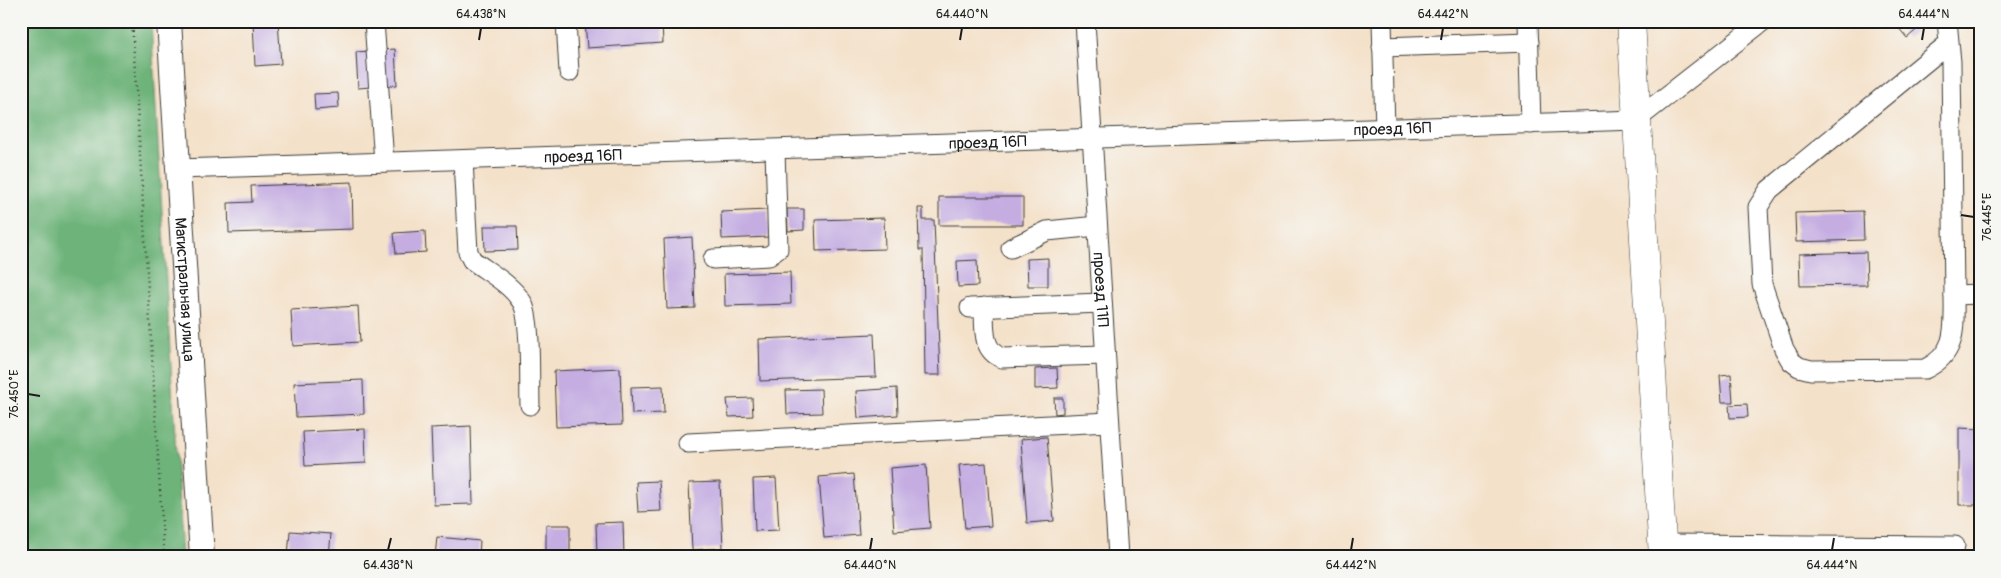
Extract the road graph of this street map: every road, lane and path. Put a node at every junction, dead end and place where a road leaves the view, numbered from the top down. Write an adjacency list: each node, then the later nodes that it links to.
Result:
1 (132, 21): 35 (path)
2 (169, 21): 22 (main road, Магистральная улица)
3 (374, 21): 21 (street)
4 (566, 21): 14 (street)
5 (1085, 21): 18 (street, проезд 11П)
6 (1382, 21): 13 (street)
7 (1528, 21): 11 (street)
8 (1630, 21): 15 (highway)
9 (1763, 21): 15 (street)
10 (1946, 21): 12 (street)
11 (1529, 42): 13 (street); 16 (street)
12 (1950, 43): 27 (street); 27 (street)
13 (1382, 47): 17 (street)
14 (569, 72)
15 (1636, 120): 16 (street, проезд 16П); 34 (highway)
16 (1531, 124): 17 (street, проезд 16П)
17 (1386, 129): 18 (street, проезд 16П)
18 (1092, 140): 19 (street, проезд 16П); 23 (street, проезд 11П)
19 (774, 150): 20 (street, проезд 16П); 25 (street)
20 (463, 160): 21 (street, проезд 16П); 30 (street)
21 (384, 162): 22 (street, проезд 16П)
22 (178, 169): 36 (main road, Магистральная улица)
23 (1097, 226): 24 (street); 28 (street, проезд 11П)
24 (1011, 248)
25 (713, 259)
26 (1980, 294): 27 (street)
27 (1954, 295)
28 (1102, 303): 29 (street, проезд 11П); 29 (street)
29 (1105, 355): 31 (street, проезд 11П)
30 (530, 404)
31 (1109, 422): 32 (street); 37 (street, проезд 11П)
32 (688, 443)
33 (1954, 546): 34 (street)
34 (1662, 551)
35 (164, 557)
36 (202, 557)
37 (1118, 557)

